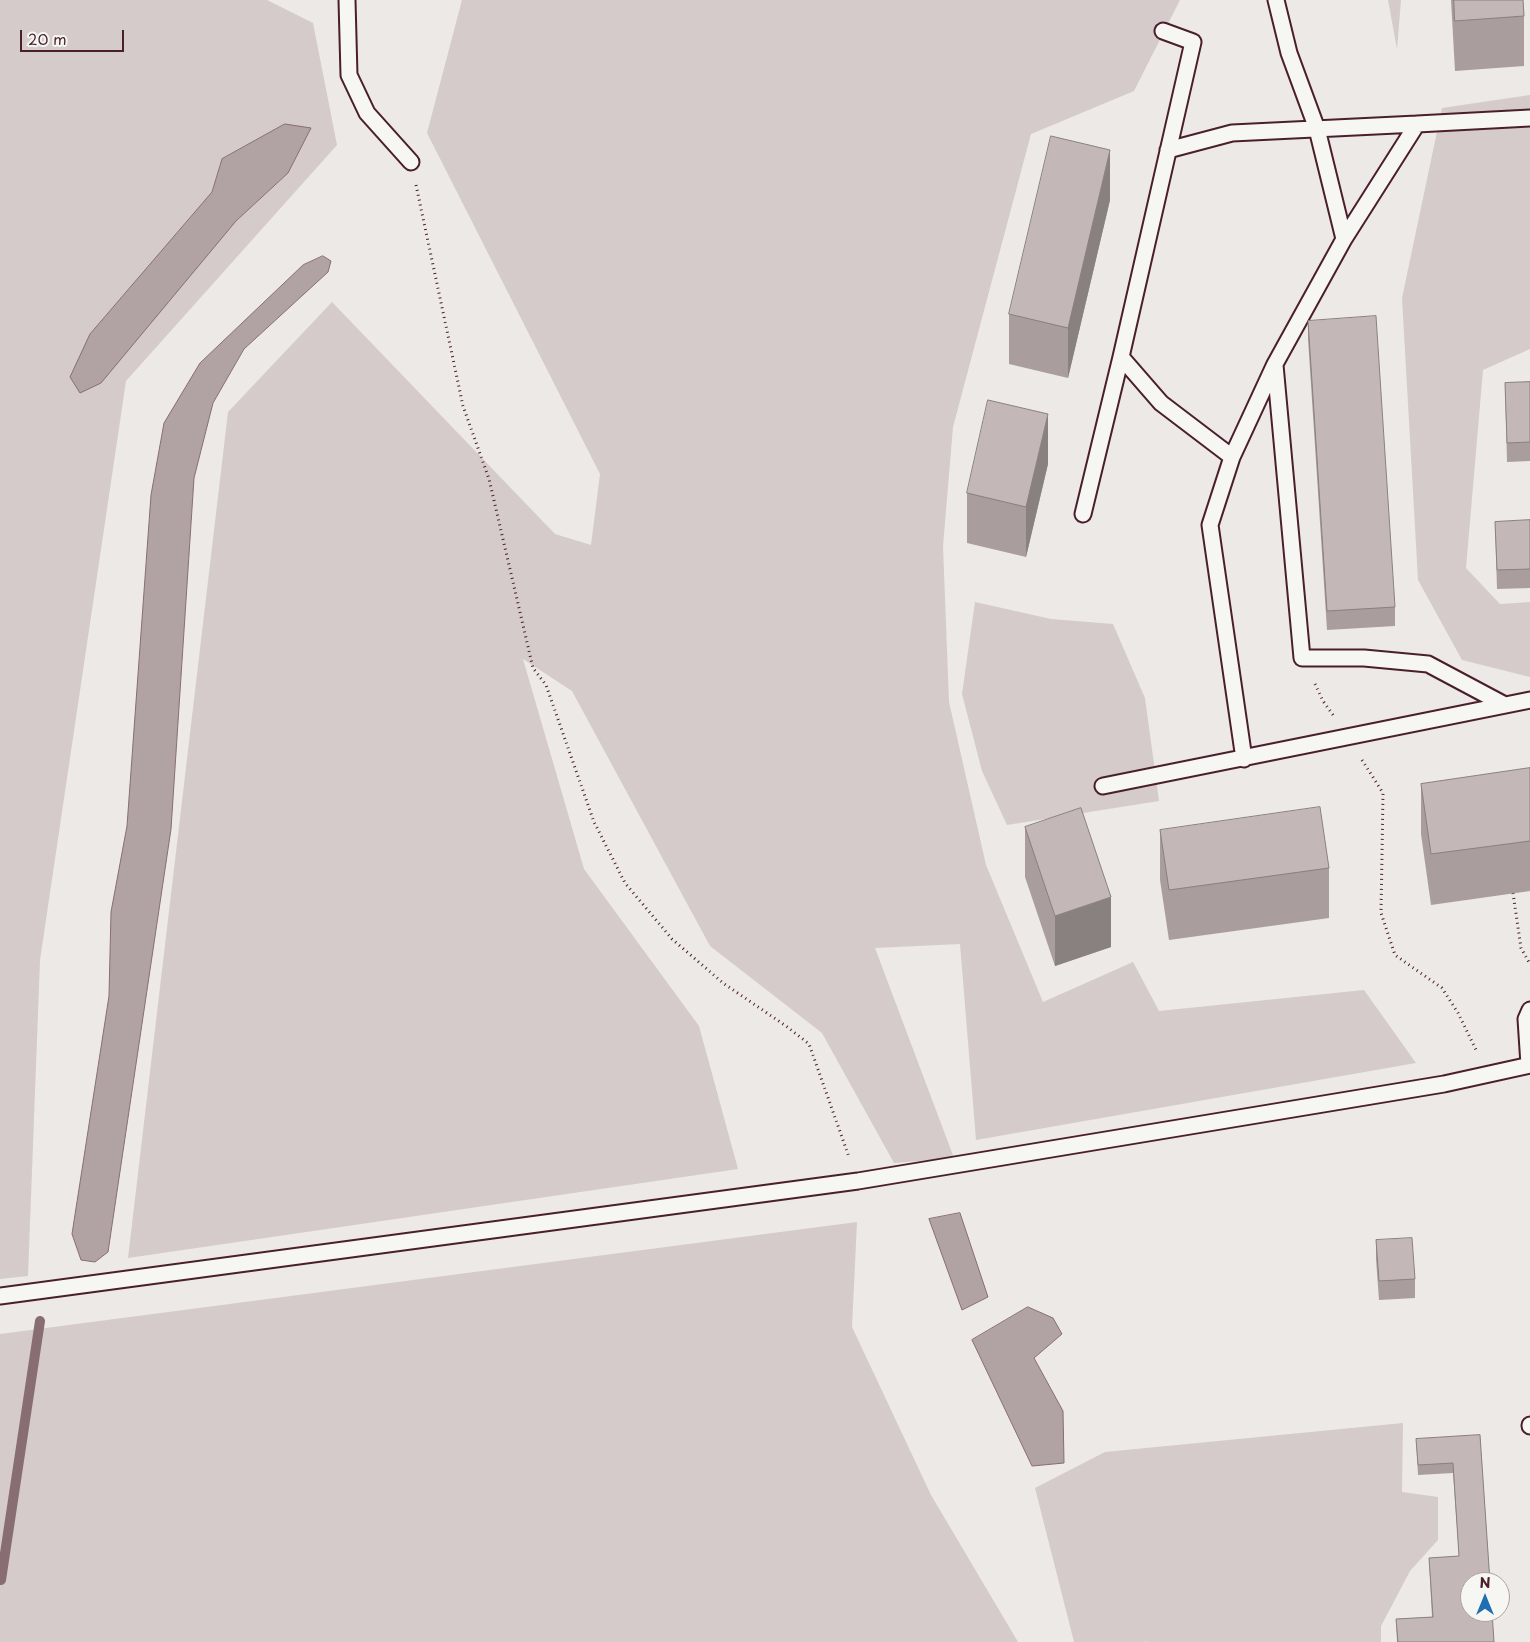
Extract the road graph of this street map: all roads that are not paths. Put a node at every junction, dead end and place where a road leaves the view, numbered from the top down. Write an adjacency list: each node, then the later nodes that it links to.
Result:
1 (347, 0): 8 (lane)
2 (1276, 0): 6 (lane)
3 (1163, 31): 7 (lane)
4 (1530, 118): 5 (lane)
5 (1417, 124): 6 (lane); 9 (lane)
6 (1316, 129): 7 (lane); 9 (lane)
7 (1168, 150): 10 (lane)
8 (411, 162)
9 (1344, 239): 11 (lane)
10 (1121, 357): 12 (lane); 13 (lane)
11 (1275, 364): 12 (lane); 15 (lane)
12 (1232, 458): 16 (lane)
13 (1083, 514)
14 (1530, 700): 15 (lane)
15 (1505, 705): 16 (lane)
16 (1244, 759): 17 (lane)
17 (1103, 786)
18 (1530, 1010): 19 (lane)
19 (1530, 1065): 20 (lane)
20 (0, 1296)

